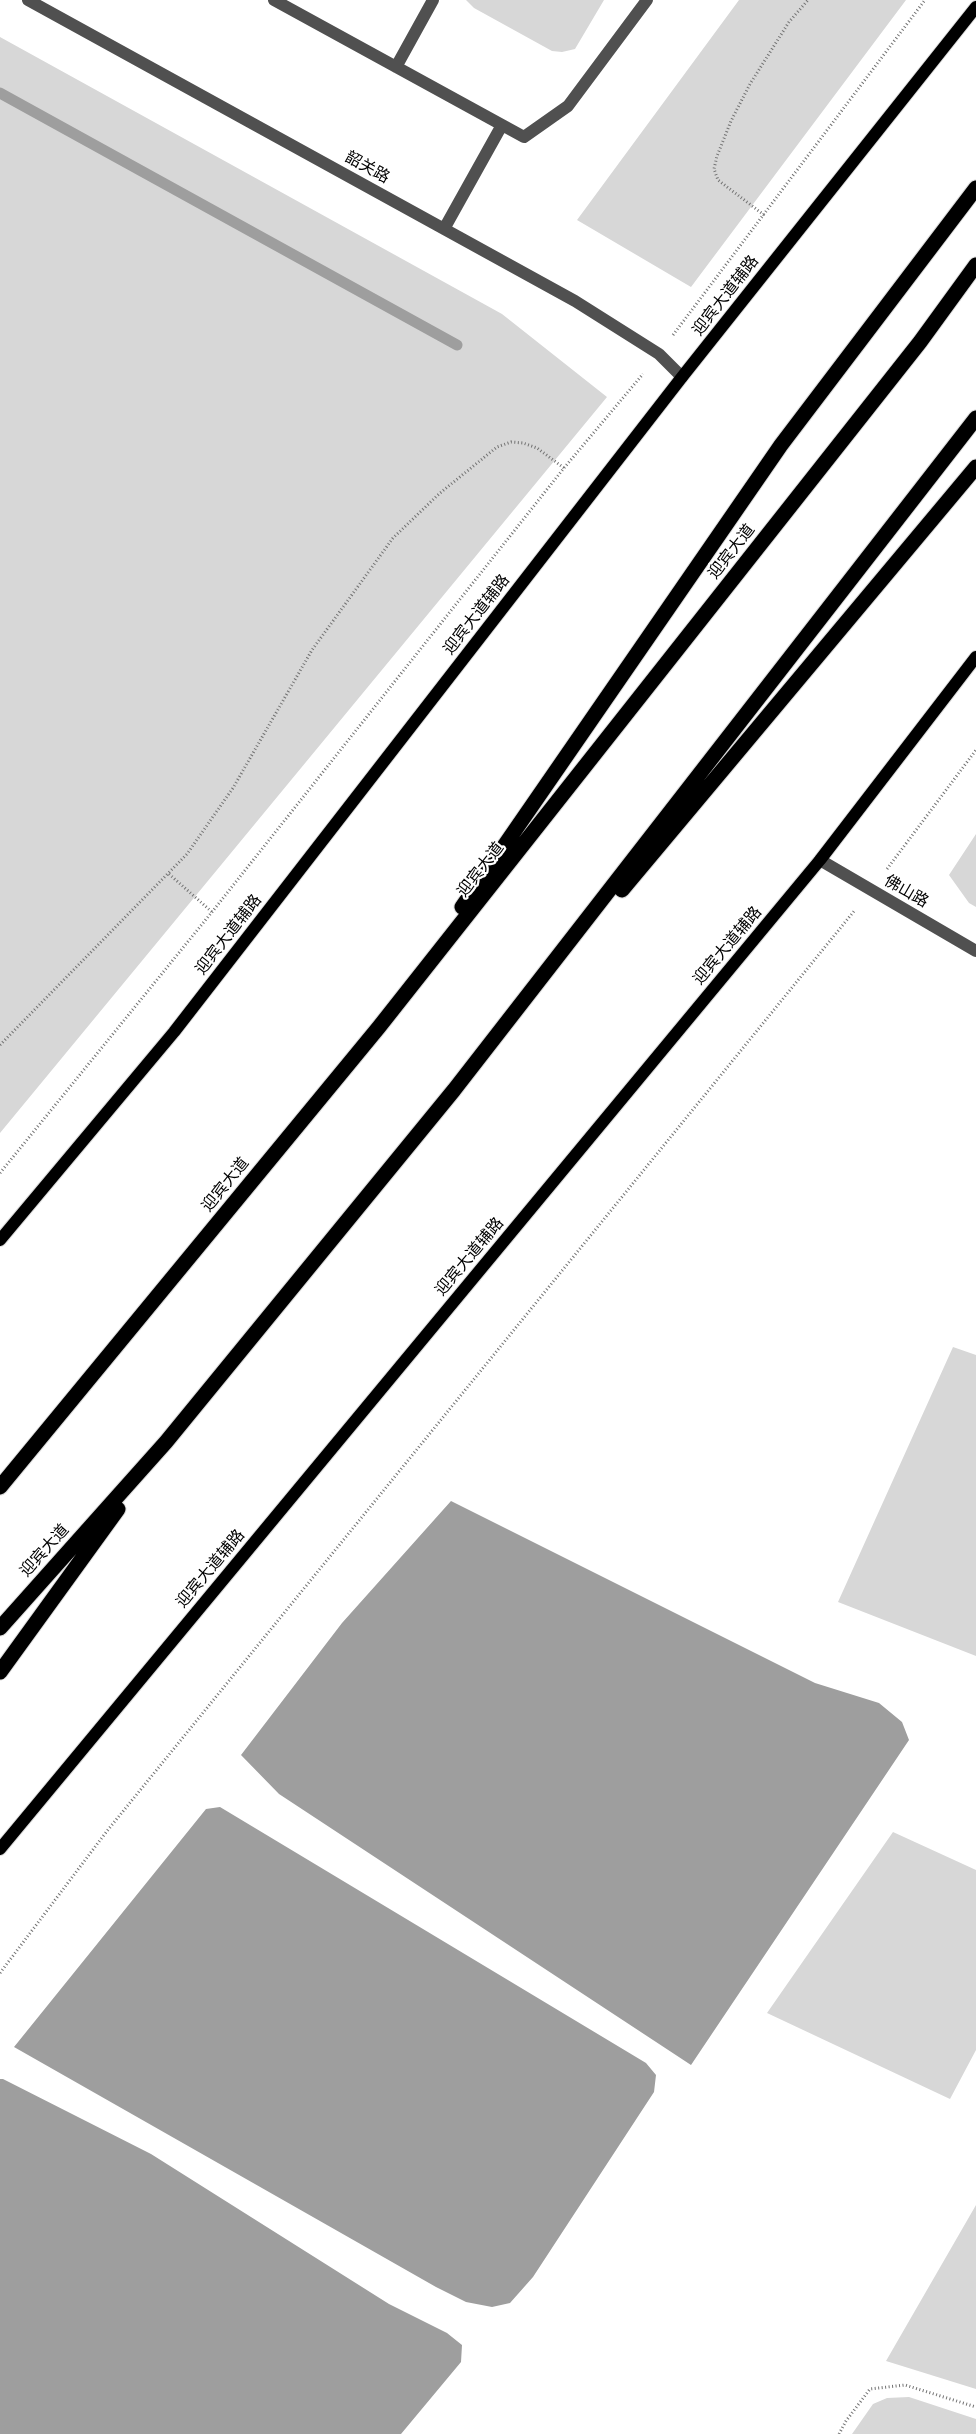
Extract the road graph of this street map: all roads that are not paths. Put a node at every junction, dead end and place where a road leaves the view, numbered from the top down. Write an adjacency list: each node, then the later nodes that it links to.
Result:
1 (28, 0): 9 (street, 韶关路)
2 (274, 0): 6 (street)
3 (433, 0): 6 (street)
4 (647, 0): 7 (street)
5 (976, 7): 11 (main road, 迎宾大道辅路)
6 (396, 68): 7 (street)
7 (502, 126): 9 (street)
8 (976, 188): 17 (highway)
9 (444, 229): 11 (street, 韶关路)
10 (976, 265): 17 (highway, 迎宾大道)
11 (682, 377): 19 (main road, 迎宾大道辅路)
12 (976, 418): 18 (highway, 迎宾大道)
13 (976, 468): 18 (highway)
14 (976, 657): 15 (main road, 迎宾大道辅路)
15 (820, 860): 16 (street, 佛山路); 24 (main road, 迎宾大道辅路)
16 (976, 951)
17 (379, 1027): 21 (highway, 迎宾大道)
18 (454, 1090): 20 (highway, 迎宾大道)
19 (0, 1240)
20 (166, 1442): 22 (highway, 迎宾大道); 23 (highway)
21 (0, 1487)
22 (0, 1628)
23 (0, 1672)
24 (0, 1850)

